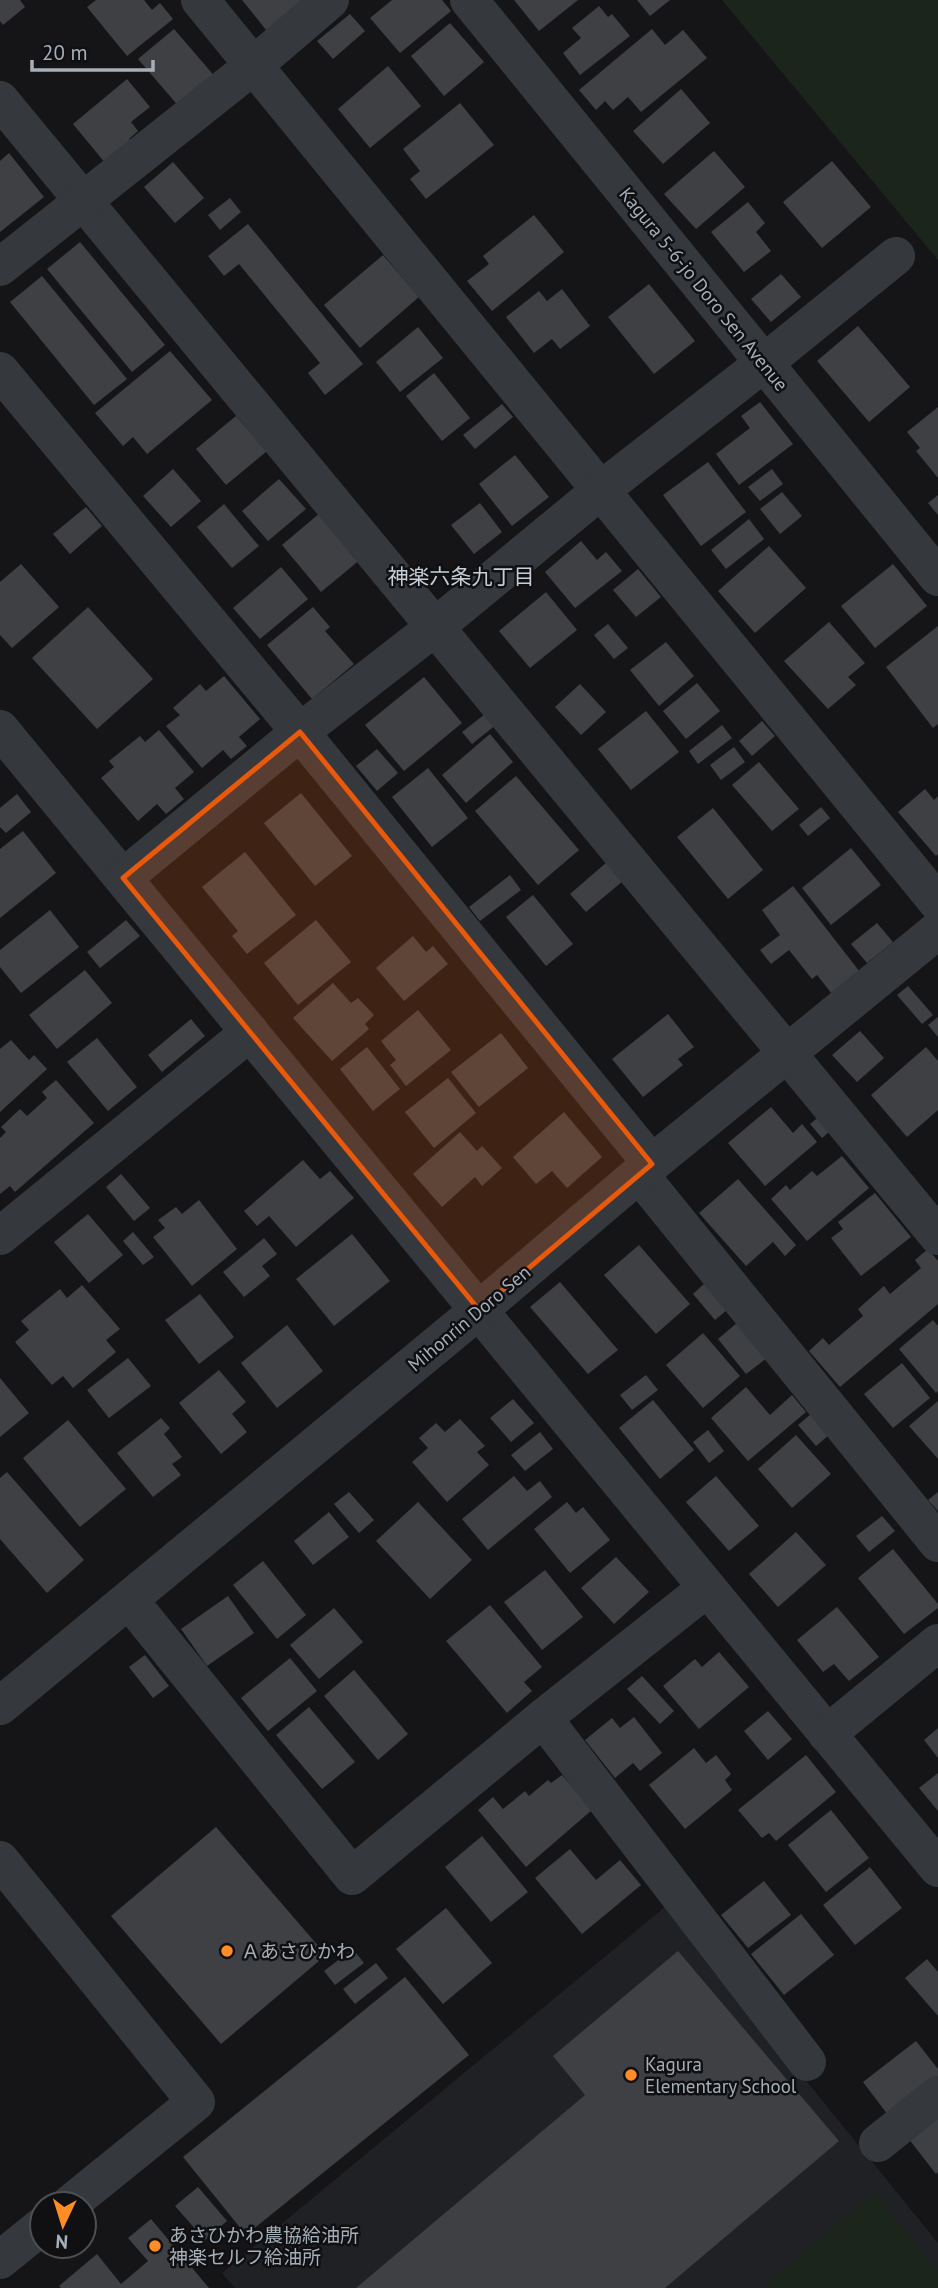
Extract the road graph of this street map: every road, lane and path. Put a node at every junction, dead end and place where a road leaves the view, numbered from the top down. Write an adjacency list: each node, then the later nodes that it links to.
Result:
1 (200, 0): 4 (street)
2 (330, 0): 4 (street)
3 (469, 0): 9 (street, Kagura 5-6-jo Doro Sen Avenue)
4 (254, 65): 6 (street); 11 (street)
5 (0, 100): 6 (street)
6 (83, 201): 8 (street); 13 (street)
7 (896, 256): 9 (street)
8 (0, 267)
9 (764, 363): 11 (street); 12 (street, Kagura 5-6-jo Doro Sen Avenue)
10 (0, 371): 15 (street)
11 (601, 490): 13 (street); 17 (street)
12 (938, 578)
13 (435, 627): 15 (street); 20 (street)
14 (0, 729): 16 (street)
15 (300, 732): 16 (street); 21 (street)
16 (123, 878): 19 (street)
17 (938, 902)
18 (938, 930): 20 (street, Mihonrin Doro Sen)
19 (250, 1032): 22 (street); 24 (street)
20 (788, 1054): 21 (street, Mihonrin Doro Sen); 23 (street)
21 (645, 1169): 24 (street, Mihonrin Doro Sen); 25 (street)
22 (0, 1236)
23 (938, 1236)
24 (478, 1310): 26 (street); 27 (street, Mihonrin Doro Sen)
25 (938, 1543)
26 (707, 1588): 30 (street); 31 (street)
27 (129, 1600): 29 (street, Mihonrin Doro Sen); 30 (street)
28 (938, 1643): 31 (street)
29 (0, 1706)
30 (543, 1718): 34 (street)
31 (827, 1734): 33 (street)
32 (0, 1860): 37 (street)
33 (938, 1868)
34 (807, 2062)
35 (938, 2095): 36 (street)
36 (878, 2143)
37 (87, 2190)
38 (28, 2237): 39 (street)
39 (0, 2260)

